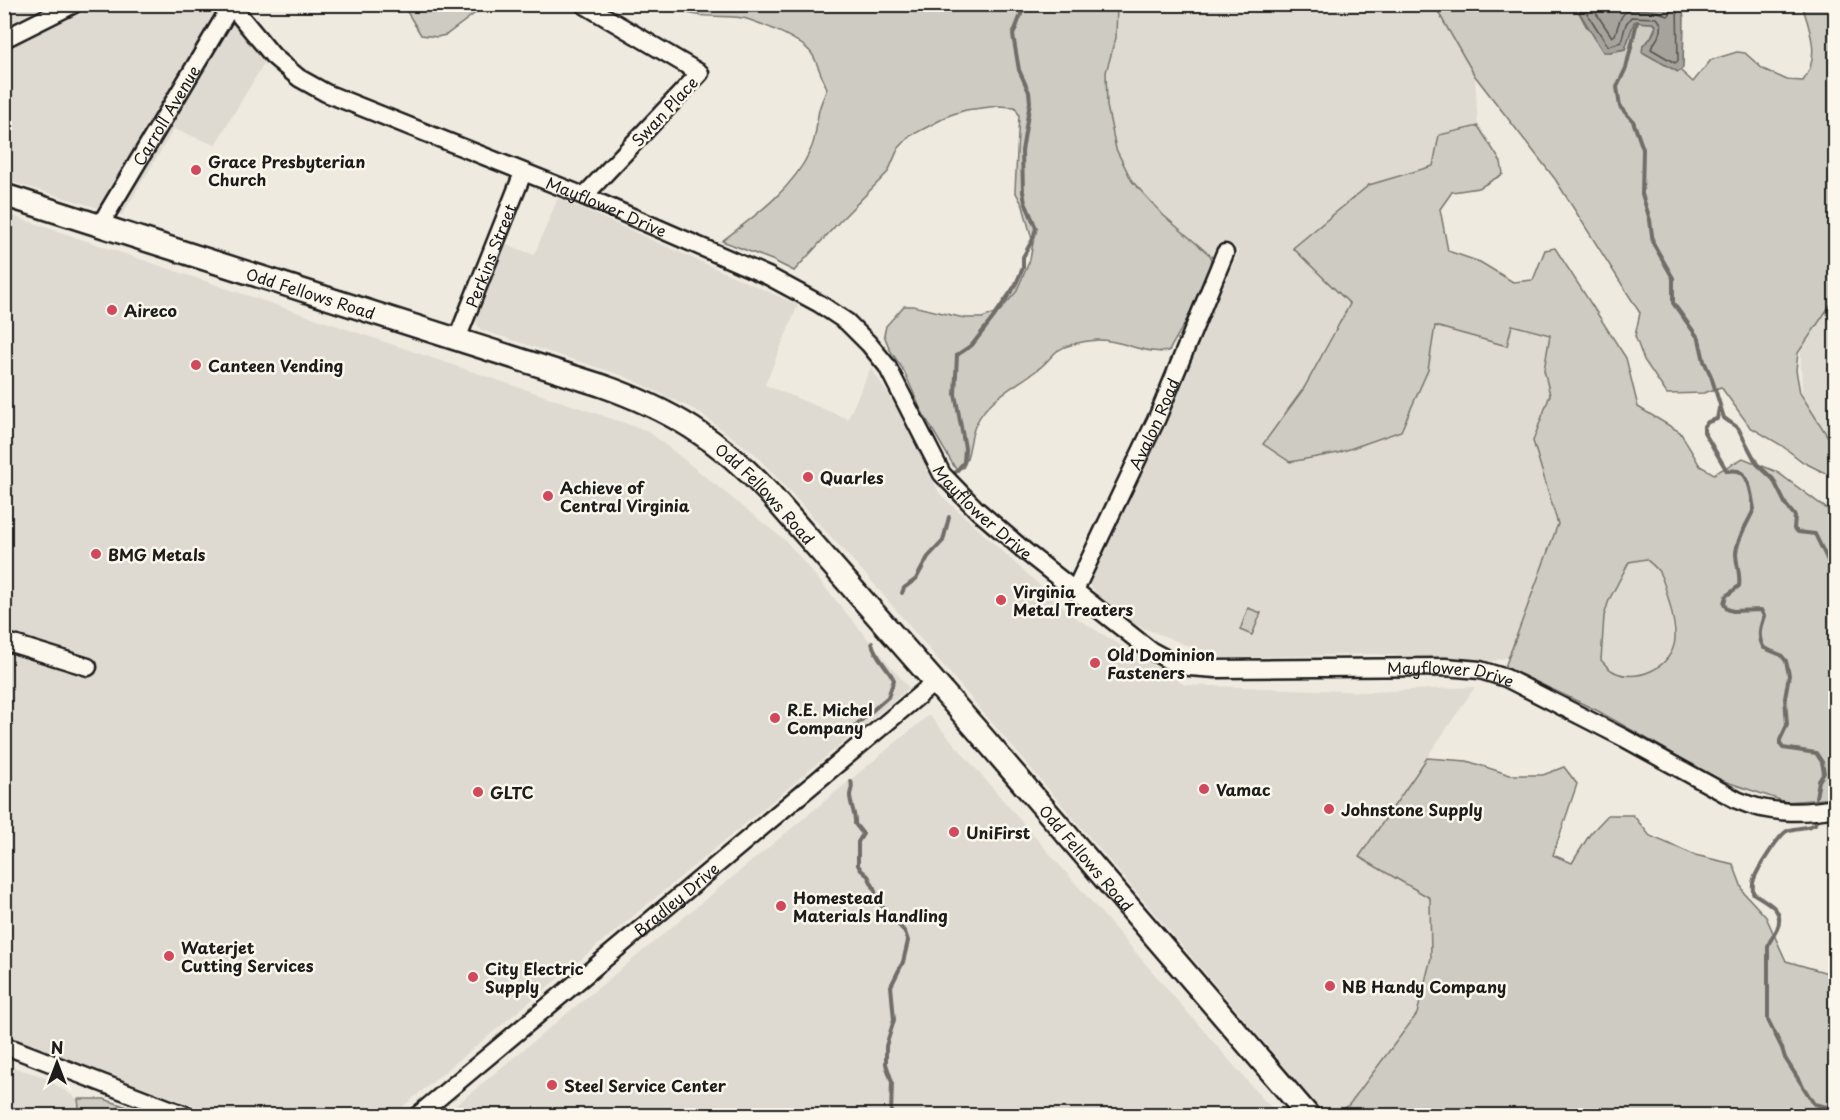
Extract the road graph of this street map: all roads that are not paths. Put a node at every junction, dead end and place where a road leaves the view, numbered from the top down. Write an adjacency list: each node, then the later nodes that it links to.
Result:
1 (74, 4): 4 (street)
2 (583, 4): 7 (street, Swan Place)
3 (230, 5): 5 (street, Mayflower Drive); 8 (street, Carroll Avenue)
4 (4, 39)
5 (523, 173): 7 (street, Mayflower Drive); 10 (street, Perkins Street)
6 (4, 195): 8 (main road, Odd Fellows Road)
7 (584, 196): 11 (street, Mayflower Drive)
8 (100, 225): 10 (main road, Odd Fellows Road)
9 (1225, 253): 11 (street, Avalon Road)
10 (457, 339): 14 (main road, Odd Fellows Road)
11 (1076, 590): 15 (street, Mayflower Drive)
12 (4, 641): 13 (street)
13 (88, 667)
14 (935, 682): 18 (street, Bradley Drive); 19 (main road, Odd Fellows Road)
15 (1836, 808)
16 (4, 1047): 17 (street)
17 (188, 1116)
18 (417, 1116)
19 (1309, 1116)

